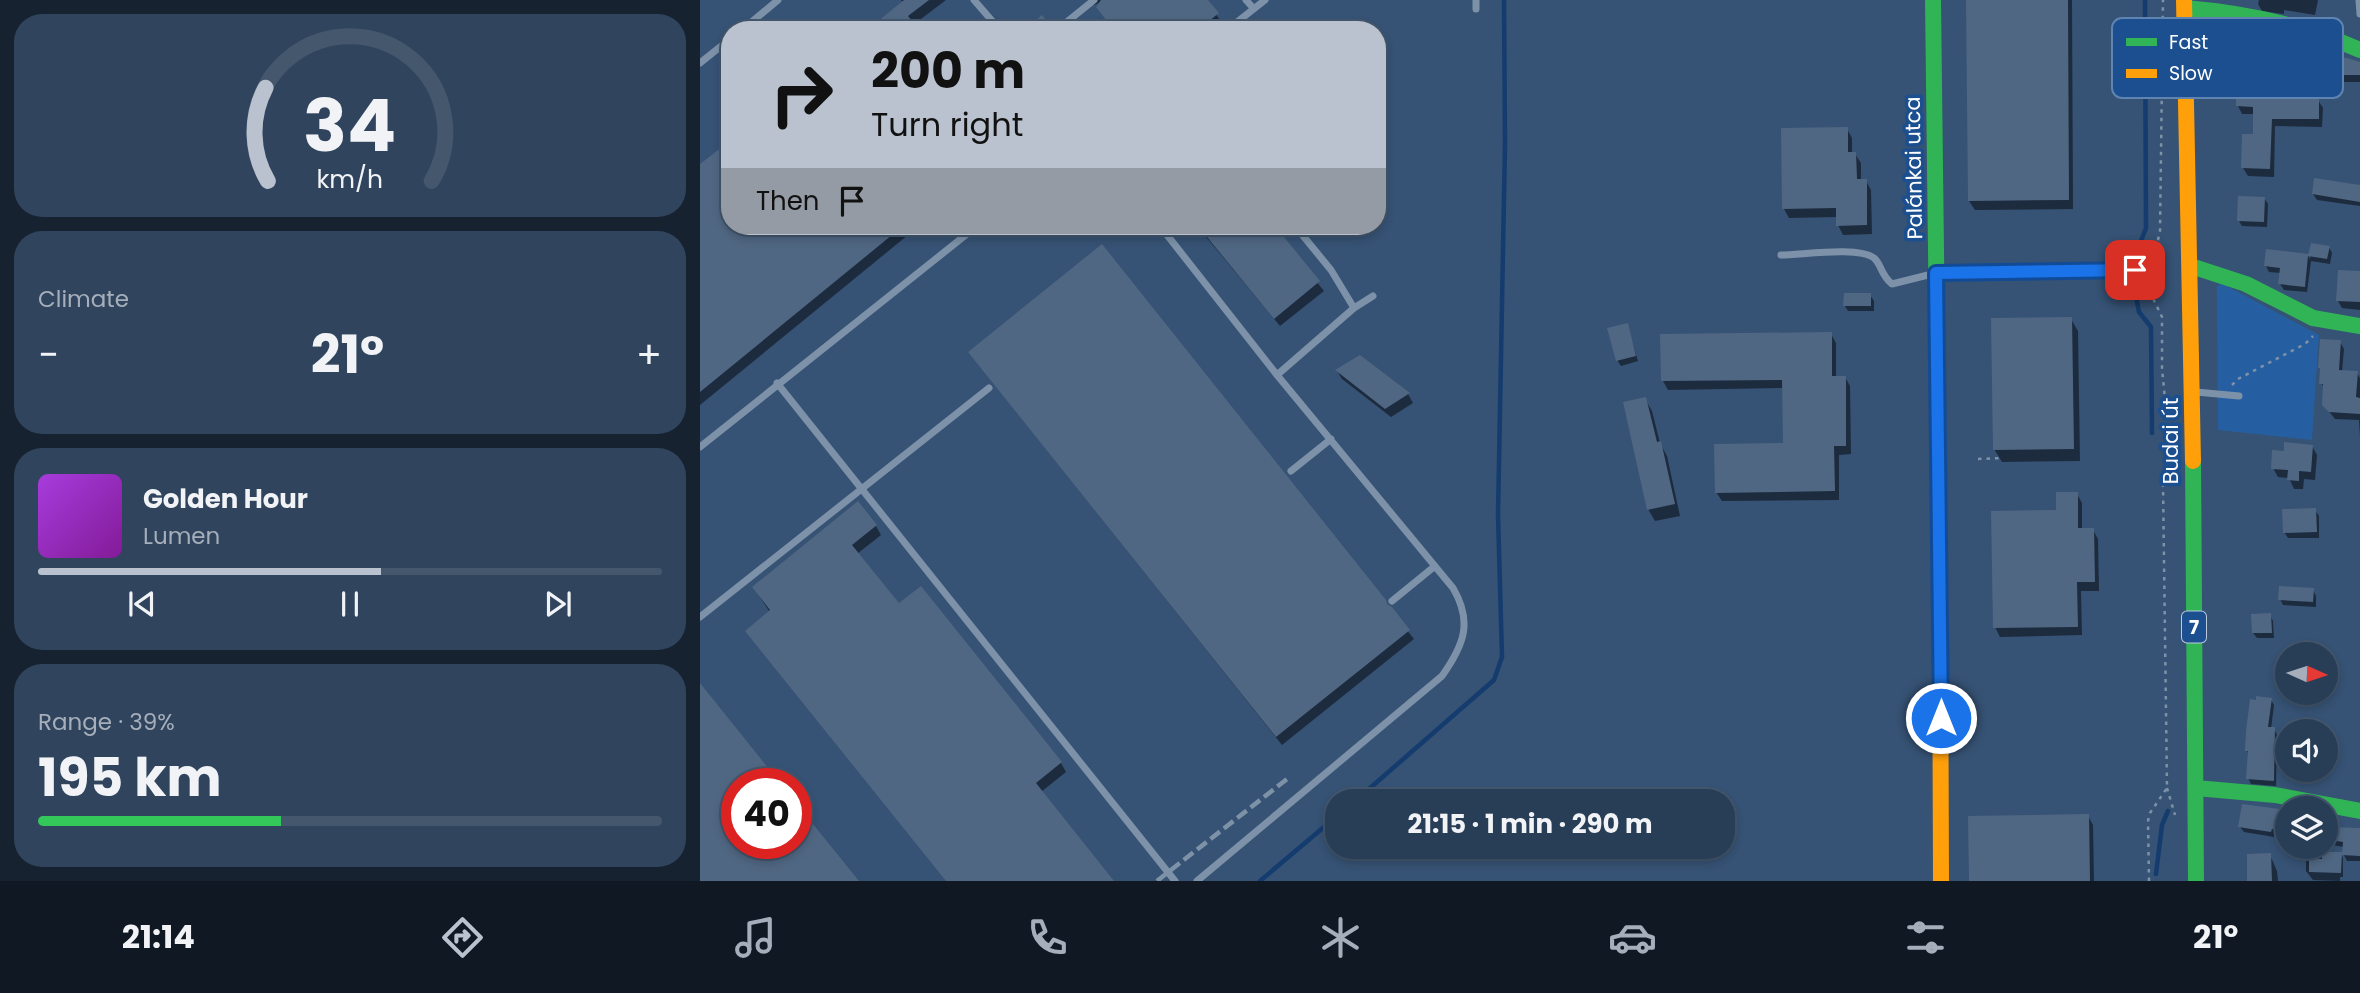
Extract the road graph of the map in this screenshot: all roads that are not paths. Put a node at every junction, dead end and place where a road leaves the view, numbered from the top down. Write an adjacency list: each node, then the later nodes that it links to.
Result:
1 (778, 0): 14 (lane)
2 (974, 0): 15 (lane)
3 (1094, 0): 16 (lane)
4 (1246, 0): 10 (lane)
5 (1265, 0): 10 (lane)
6 (1476, 0): 11 (lane)
7 (1933, 0): 29 (street, Palánkai utca)
8 (2359, 0): 12 (lane)
9 (2184, 4): 13 (street)
10 (1254, 9): 17 (lane)
11 (1476, 9)
12 (2360, 14)
13 (2258, 18)
14 (752, 21)
15 (992, 21)
16 (1069, 21)
17 (1239, 21)
18 (2343, 42): 20 (street)
19 (721, 46): 21 (lane)
20 (2360, 50)
21 (700, 63)
22 (2186, 98): 27 (street, Budai út / 7)
23 (966, 235): 34 (lane)
24 (1167, 235): 33 (lane)
25 (1302, 235): 31 (lane)
26 (1781, 256): 29 (lane)
27 (2190, 266): 32 (street); 36 (street, Budai út / 7)
28 (2135, 270): 29 (lane)
29 (1936, 273): 49 (street, Palánkai utca)
30 (1373, 296): 31 (lane)
31 (1354, 308): 33 (lane)
32 (2360, 326)
33 (1278, 375): 38 (lane)
34 (778, 383): 39 (lane); 41 (lane)
35 (989, 388): 41 (lane)
36 (2192, 391): 37 (lane); 45 (street, Budai út / 7)
37 (2239, 396)
38 (1331, 439): 40 (lane); 42 (lane)
39 (700, 447)
40 (1291, 471)
41 (861, 488): 44 (lane); 47 (lane)
42 (1435, 566): 43 (lane); 48 (lane)
43 (1392, 601)
44 (700, 617)
45 (2196, 788): 46 (street); 50 (street, Budai út / 7)
46 (2360, 811)
47 (1175, 881)
48 (1197, 881)
49 (1941, 881)
50 (2196, 881)

